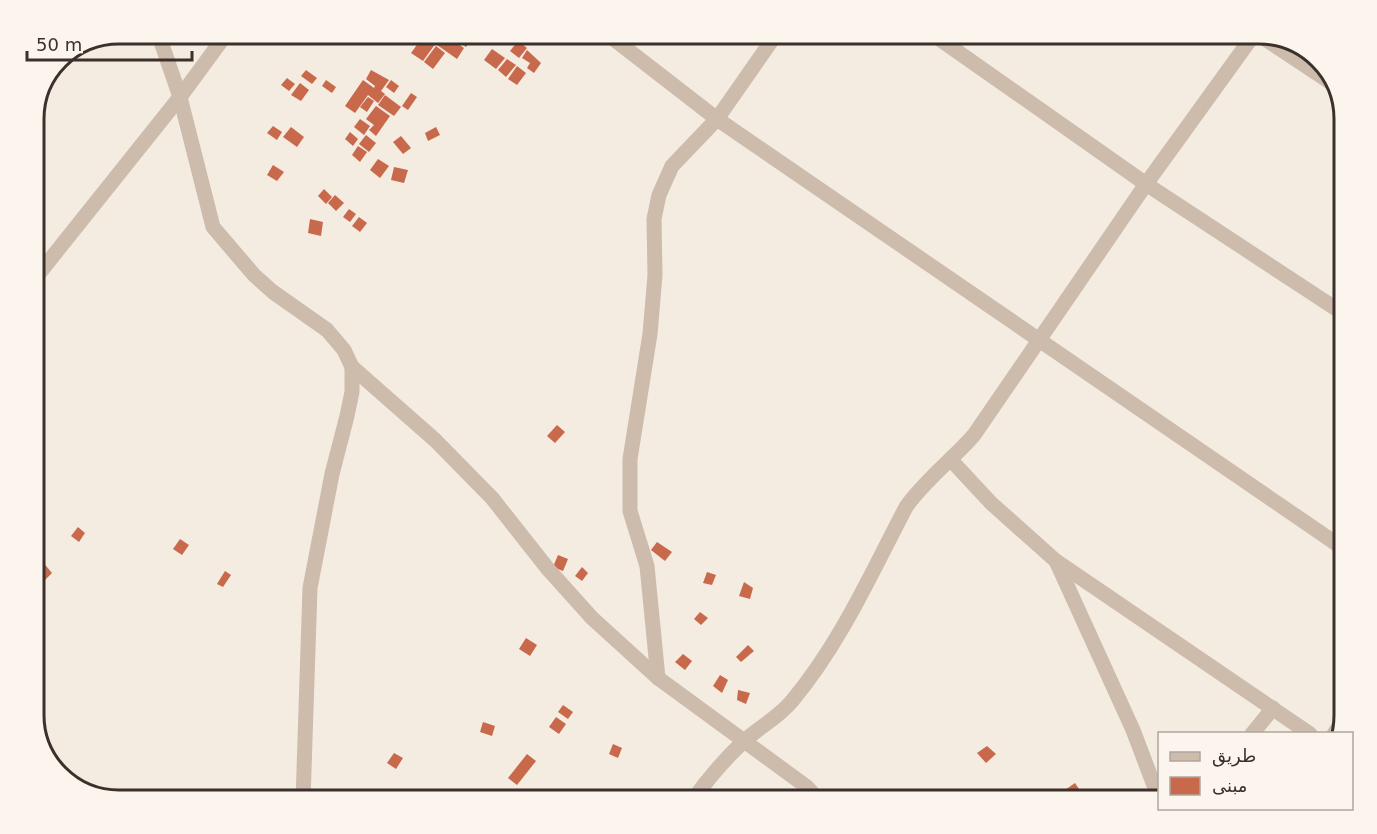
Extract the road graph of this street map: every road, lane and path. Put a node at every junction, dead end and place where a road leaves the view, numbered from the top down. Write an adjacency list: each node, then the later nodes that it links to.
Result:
1 (162, 44): 9 (street)
2 (219, 44): 9 (street)
3 (620, 44): 10 (street)
4 (769, 44): 10 (street)
5 (946, 44): 11 (street)
6 (1247, 44): 11 (street)
7 (1273, 45): 8 (street)
8 (1319, 75)
9 (180, 97): 12 (street); 15 (street)
10 (717, 119): 14 (street); 19 (street)
11 (1146, 184): 13 (street); 14 (street)
12 (44, 266)
13 (1333, 307)
14 (1040, 340): 16 (street); 17 (street)
15 (352, 367): 19 (street); 24 (street)
16 (951, 460): 18 (street); 23 (street)
17 (1334, 542)
18 (1056, 561): 20 (street); 27 (street)
19 (658, 678): 23 (street)
20 (1273, 708): 21 (street); 22 (street)
21 (1254, 732)
22 (1307, 732)
23 (744, 741): 25 (street); 26 (street)
24 (303, 790)
25 (700, 790)
26 (810, 790)
27 (1155, 790)

